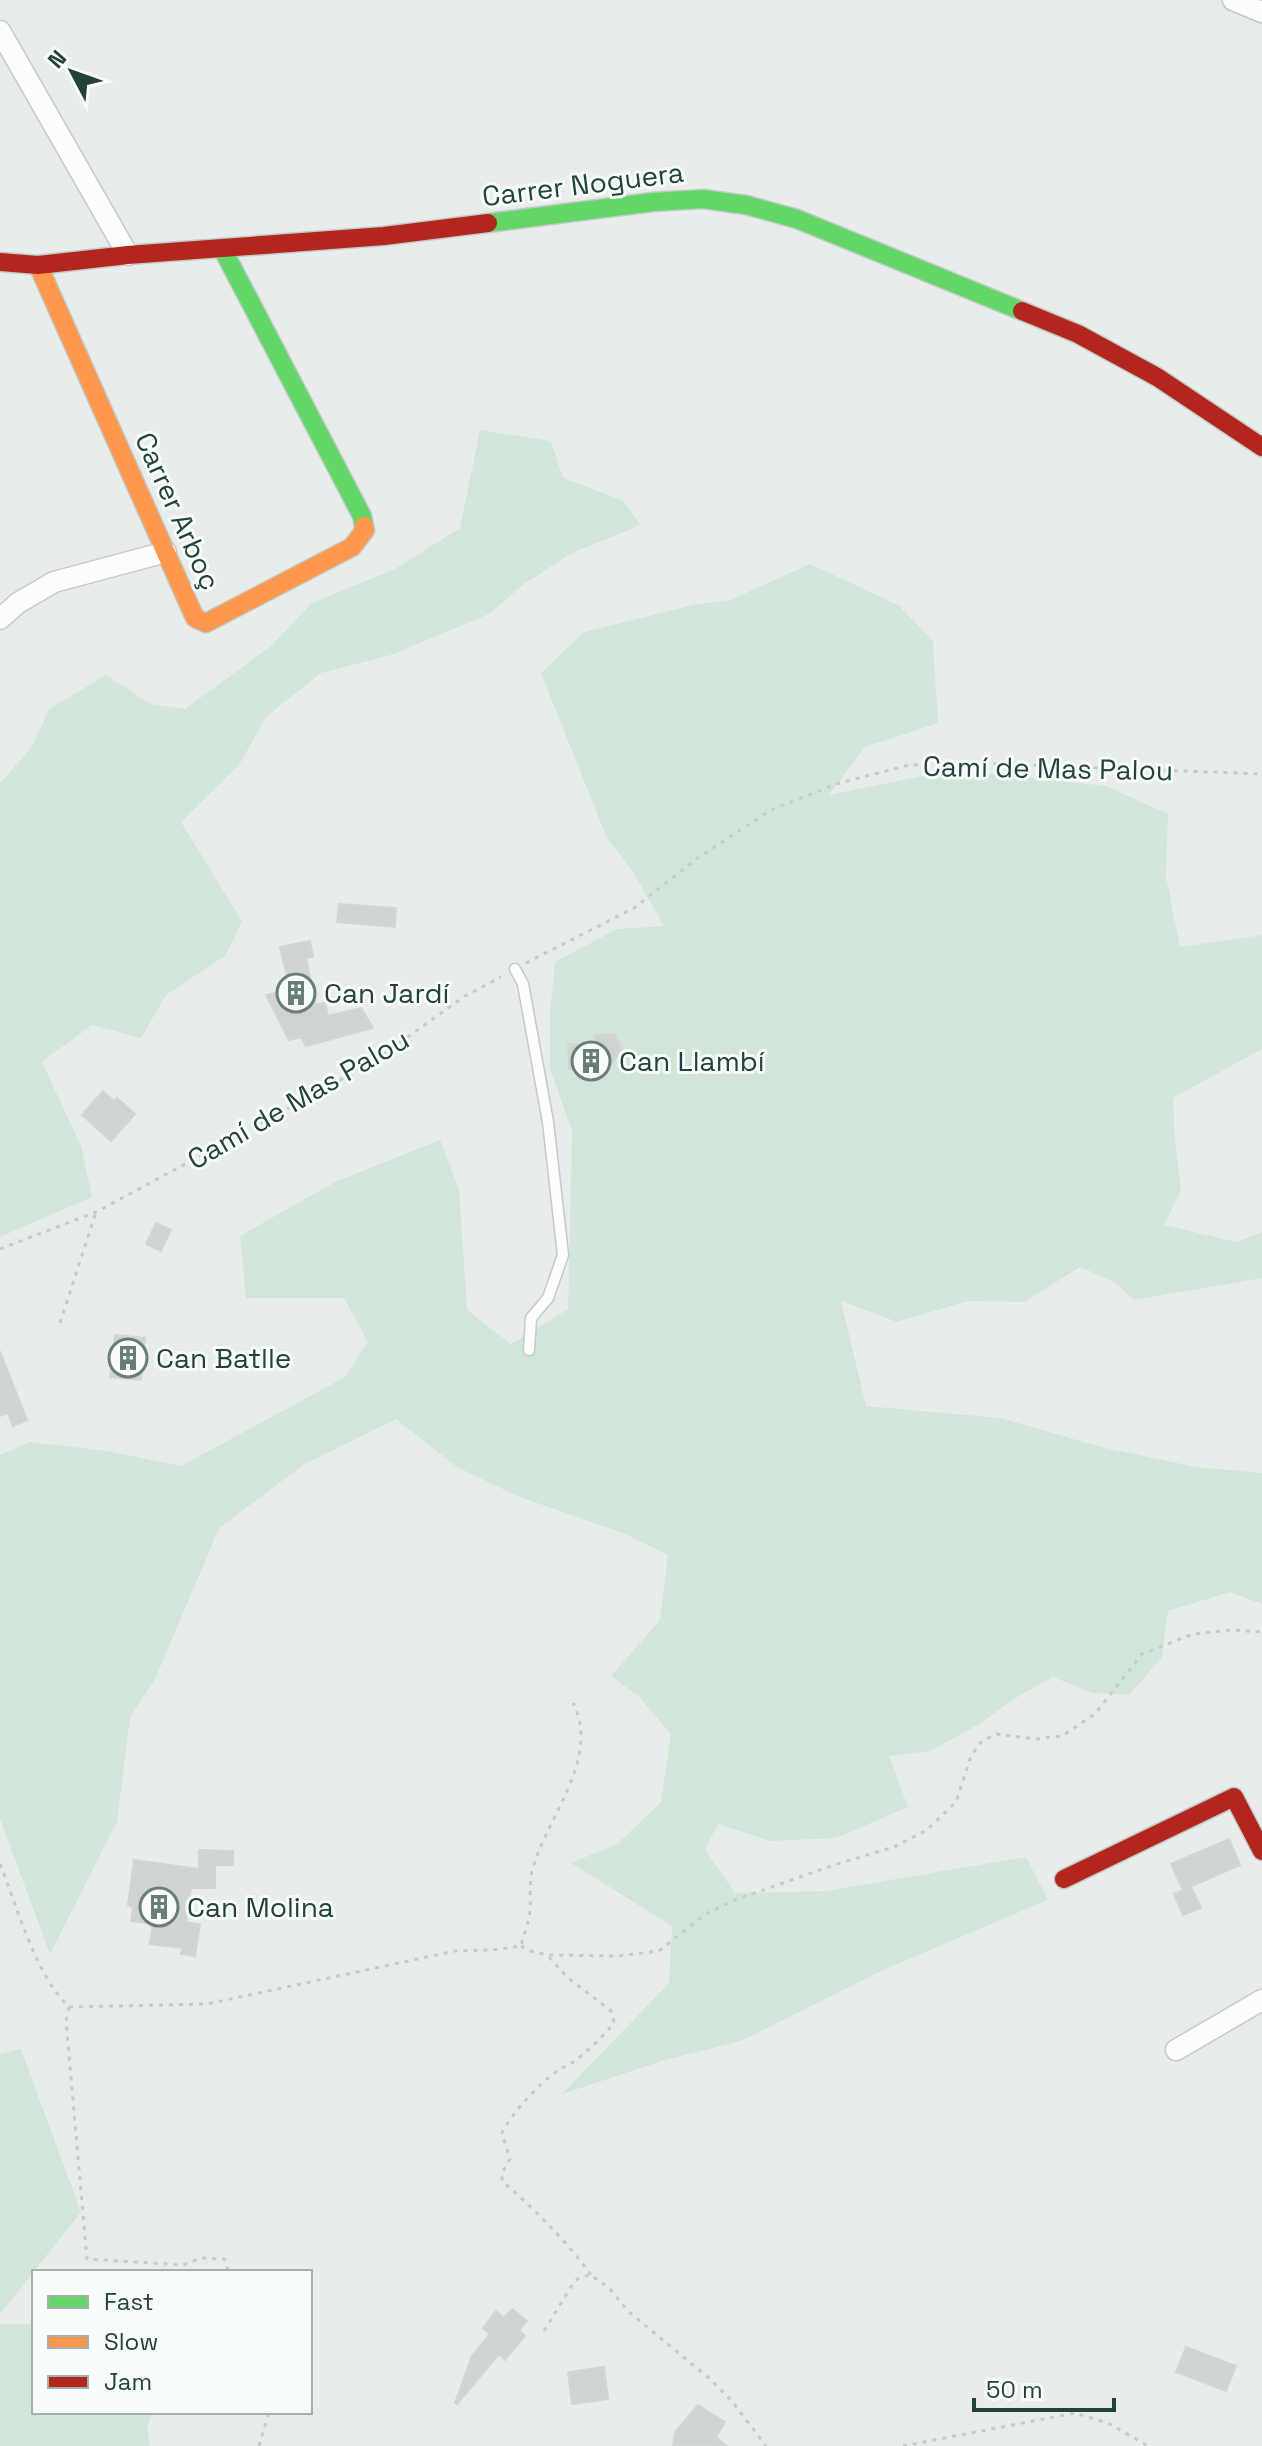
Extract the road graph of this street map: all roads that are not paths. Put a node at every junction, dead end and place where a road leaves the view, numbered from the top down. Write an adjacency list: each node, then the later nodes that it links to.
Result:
1 (1233, 0): 2 (street)
2 (1262, 12)
3 (0, 31): 5 (street)
4 (222, 248): 5 (street, Carrer Noguera); 8 (street, Carrer Noguera); 9 (street, Carrer Arboç)
5 (128, 255): 7 (street, Carrer Noguera)
6 (0, 262): 7 (street, Carrer Noguera)
7 (38, 265): 9 (street, Carrer Arboç)
8 (1262, 447)
9 (166, 552): 10 (street)
10 (0, 619)
11 (515, 969): 12 (lane)
12 (529, 1350)
13 (1262, 1851): 14 (street)
14 (1064, 1879)
15 (1262, 2000): 16 (street)
16 (1176, 2050)

